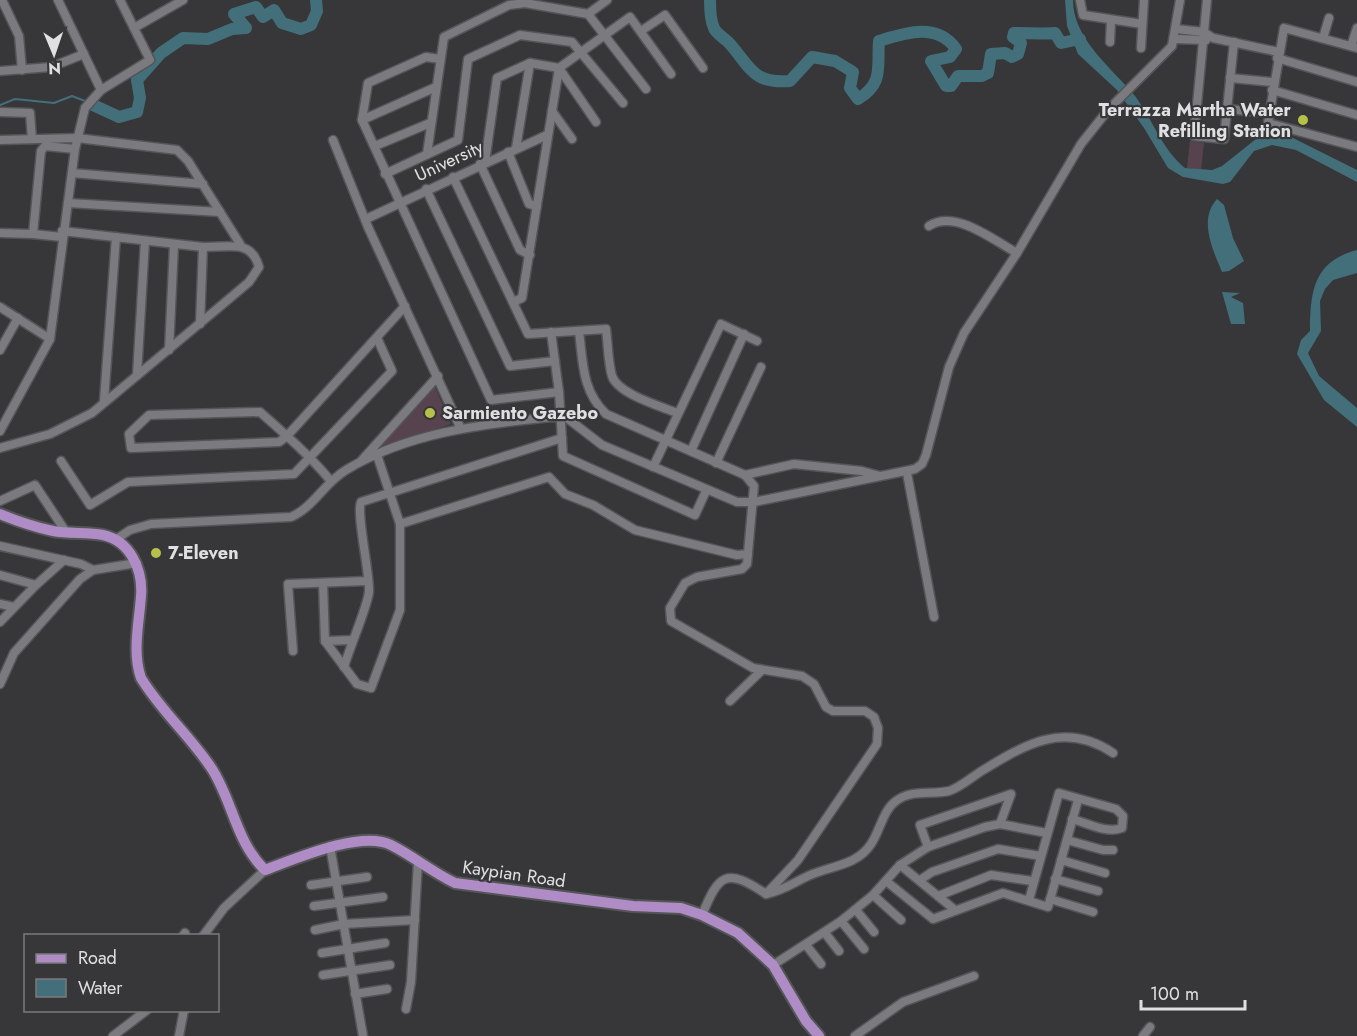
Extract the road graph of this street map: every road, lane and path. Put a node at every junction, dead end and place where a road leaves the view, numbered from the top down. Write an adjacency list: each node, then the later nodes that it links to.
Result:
1 (2, 0): 33 (street)
2 (58, 0): 27 (street)
3 (120, 0): 14 (street)
4 (183, 0): 14 (street)
5 (607, 0): 10 (street)
6 (1080, 0): 12 (street)
7 (1144, 0): 13 (street)
8 (1180, 0): 16 (street)
9 (1207, 0): 19 (street)
10 (588, 14): 18 (street); 29 (street)
11 (1329, 18): 20 (street)
12 (1111, 21): 13 (street); 22 (street)
13 (1142, 24): 25 (street)
14 (134, 28): 41 (street)
15 (1357, 28): 24 (street)
16 (1176, 29): 19 (street); 21 (street)
17 (640, 32): 18 (street); 32 (street); 35 (street)
18 (605, 35): 26 (street); 40 (street)
19 (1199, 36): 21 (street); 23 (street); 43 (street)
20 (1323, 38): 24 (street); 28 (street)
21 (1175, 39): 82 (street)
22 (1110, 42)
23 (1234, 42): 28 (street); 36 (street)
24 (1354, 47)
25 (1140, 48)
26 (581, 53): 31 (street); 42 (street); 61 (street)
27 (84, 54): 33 (street); 41 (street)
28 (1278, 55): 37 (street); 38 (street)
29 (440, 59): 39 (street); 48 (street)
30 (530, 63): 31 (street); 60 (street); 62 (street)
31 (559, 68): 44 (street); 49 (street)
32 (703, 68)
33 (22, 70): 34 (street)
34 (0, 71)
35 (671, 74)
36 (1230, 78): 38 (street); 43 (street)
37 (1357, 82)
38 (1273, 86): 46 (street); 47 (street)
39 (436, 87): 48 (street); 50 (street)
40 (646, 89)
41 (101, 90): 52 (street)
42 (623, 103)
43 (1227, 110): 46 (street)
44 (552, 111): 51 (street); 54 (street)
45 (0, 112): 53 (street)
46 (1269, 113): 58 (street)
47 (1357, 115)
48 (362, 120): 57 (street)
49 (596, 122)
50 (430, 123): 57 (street); 61 (street)
51 (547, 135): 60 (street, University); 70 (street)
52 (77, 138): 53 (street); 59 (street); 66 (street)
53 (32, 139): 55 (street)
54 (572, 139)
55 (0, 140)
56 (333, 140): 72 (street)
57 (375, 146): 64 (street)
58 (1357, 147)
59 (75, 149): 63 (street); 75 (street)
60 (512, 150): 62 (street, University); 70 (street)
61 (427, 154): 64 (street)
62 (482, 163): 65 (street, University); 83 (street)
63 (72, 173): 66 (street); 69 (street)
64 (385, 174): 68 (street)
65 (453, 177): 67 (street, University); 84 (street)
66 (203, 184): 71 (street)
67 (426, 189): 68 (street, University); 97 (street)
68 (398, 202): 72 (street, University); 101 (street)
69 (68, 203): 71 (street); 76 (street)
70 (537, 206): 83 (street)
71 (220, 212): 79 (street)
72 (366, 219): 85 (street)
73 (929, 226): 82 (street)
74 (0, 233): 75 (street)
75 (33, 234): 76 (street)
76 (62, 234): 77 (street); 93 (street)
77 (116, 237): 78 (street); 102 (street)
78 (145, 242): 80 (street); 99 (street)
79 (240, 244): 81 (street); 88 (street)
80 (174, 245): 81 (street); 96 (street)
81 (203, 247): 88 (street)
82 (1017, 253): 118 (street)
83 (530, 255): 84 (street)
84 (513, 302): 90 (street)
85 (405, 306): 92 (street); 100 (street)
86 (0, 307): 87 (street)
87 (18, 318): 93 (street); 95 (street)
88 (200, 324): 96 (street)
89 (579, 331): 90 (street); 103 (street); 109 (street)
90 (551, 332): 97 (street)
91 (744, 334): 94 (street); 103 (street); 111 (street)
92 (377, 338): 107 (street); 113 (street)
93 (50, 339): 106 (street)
94 (757, 341)
95 (0, 350)
96 (169, 350): 99 (street)
97 (555, 361): 101 (street)
98 (761, 367): 116 (street)
99 (138, 375): 102 (street)
100 (438, 376): 105 (street); 115 (street)
101 (559, 392): 104 (street)
102 (104, 402): 110 (street)
103 (677, 413): 109 (street)
104 (561, 417): 105 (street); 108 (street); 117 (street)
105 (460, 427): 112 (street)
106 (0, 431)
107 (287, 436): 107 (street); 113 (street)
108 (562, 438): 122 (street); 123 (street)
109 (665, 439): 111 (street); 117 (street)
110 (0, 448)
111 (691, 451): 116 (street)
112 (377, 456): 115 (street); 122 (street)
113 (311, 457): 114 (street); 121 (street)
114 (61, 461)
115 (360, 462): 121 (street)
116 (716, 463): 119 (street)
117 (653, 467): 123 (street)
118 (907, 473): 120 (street); 141 (street)
119 (745, 475): 120 (street); 125 (street)
120 (885, 477): 125 (street)
121 (330, 480): 129 (street)
122 (388, 491): 127 (street); 136 (street)
123 (706, 491): 125 (street)
124 (0, 501): 128 (street)
125 (754, 502): 131 (street)
126 (0, 514): 128 (main road)
127 (400, 524): 131 (street); 146 (street)
128 (66, 532): 129 (main road)
129 (115, 540): 133 (main road)
130 (0, 546): 132 (street)
131 (748, 554): 147 (street)
132 (64, 560): 134 (street); 138 (street)
133 (137, 563): 134 (street); 163 (main road)
134 (93, 570): 148 (street)
135 (0, 575): 138 (street)
136 (366, 581): 137 (street); 144 (street)
137 (323, 583): 143 (street); 145 (street)
138 (36, 585): 140 (street)
139 (0, 604): 140 (street)
140 (14, 607): 142 (street)
141 (934, 617)
142 (0, 622)
143 (325, 640): 144 (street); 146 (street)
144 (352, 640): 146 (street)
145 (293, 651)
146 (344, 667)
147 (762, 670): 149 (street); 173 (street)
148 (0, 684)
149 (730, 701)
150 (1113, 753): 173 (street)
151 (1078, 800): 152 (street); 152 (street); 154 (street)
152 (1072, 819): 155 (street)
153 (1000, 824): 154 (street); 157 (street); 157 (street)
154 (1047, 833): 159 (street)
155 (1066, 840): 158 (street); 160 (street)
156 (330, 846): 161 (main road, Kaypian Road); 163 (main road, Kaypian Road); 167 (street)
157 (928, 847): 162 (street)
158 (1113, 849)
159 (1041, 856): 168 (street); 170 (street)
160 (1061, 860): 164 (street); 166 (street)
161 (418, 862): 184 (main road, Kaypian Road); 185 (street)
162 (900, 865): 168 (street); 169 (street)
163 (265, 870): 192 (street)
164 (1105, 873)
165 (368, 877): 167 (street)
166 (1055, 879): 172 (street); 177 (street)
167 (336, 880): 171 (street); 179 (street)
168 (920, 880): 175 (street)
169 (886, 881): 174 (street); 182 (street)
170 (1032, 881): 175 (street); 178 (street)
171 (312, 885)
172 (1098, 891)
173 (766, 894): 184 (street)
174 (873, 895): 181 (street); 186 (street)
175 (938, 896): 182 (street)
176 (383, 897): 179 (street)
177 (1050, 899): 178 (street); 183 (street)
178 (1029, 900): 182 (street)
179 (341, 901): 180 (street); 188 (street)
180 (314, 906)
181 (856, 910): 187 (street); 190 (street)
182 (955, 910)
183 (1093, 912)
184 (702, 915): 201 (main road, Kaypian Road)
185 (415, 920): 188 (street); 207 (street)
186 (901, 920)
187 (841, 921): 191 (street); 196 (street)
188 (344, 924): 189 (street); 195 (street)
189 (315, 930)
190 (874, 932)
191 (825, 933): 194 (street); 197 (street)
192 (204, 934)
193 (385, 943): 195 (street)
194 (806, 945): 200 (street); 201 (street)
195 (349, 947): 198 (street); 202 (street)
196 (864, 949)
197 (839, 951)
198 (322, 952)
199 (390, 964): 202 (street)
200 (821, 964)
201 (774, 965): 214 (main road, Kaypian Road)
202 (353, 970): 203 (street); 206 (street)
203 (323, 975)
204 (974, 976): 215 (street)
205 (387, 989): 206 (street)
206 (355, 994): 213 (street)
207 (406, 1009)
208 (146, 1012): 211 (street)
209 (184, 1012): 212 (street)
210 (1150, 1028): 216 (street)
211 (113, 1036)
212 (179, 1036)
213 (363, 1036)
214 (819, 1036)
215 (855, 1036)
216 (1143, 1036)

